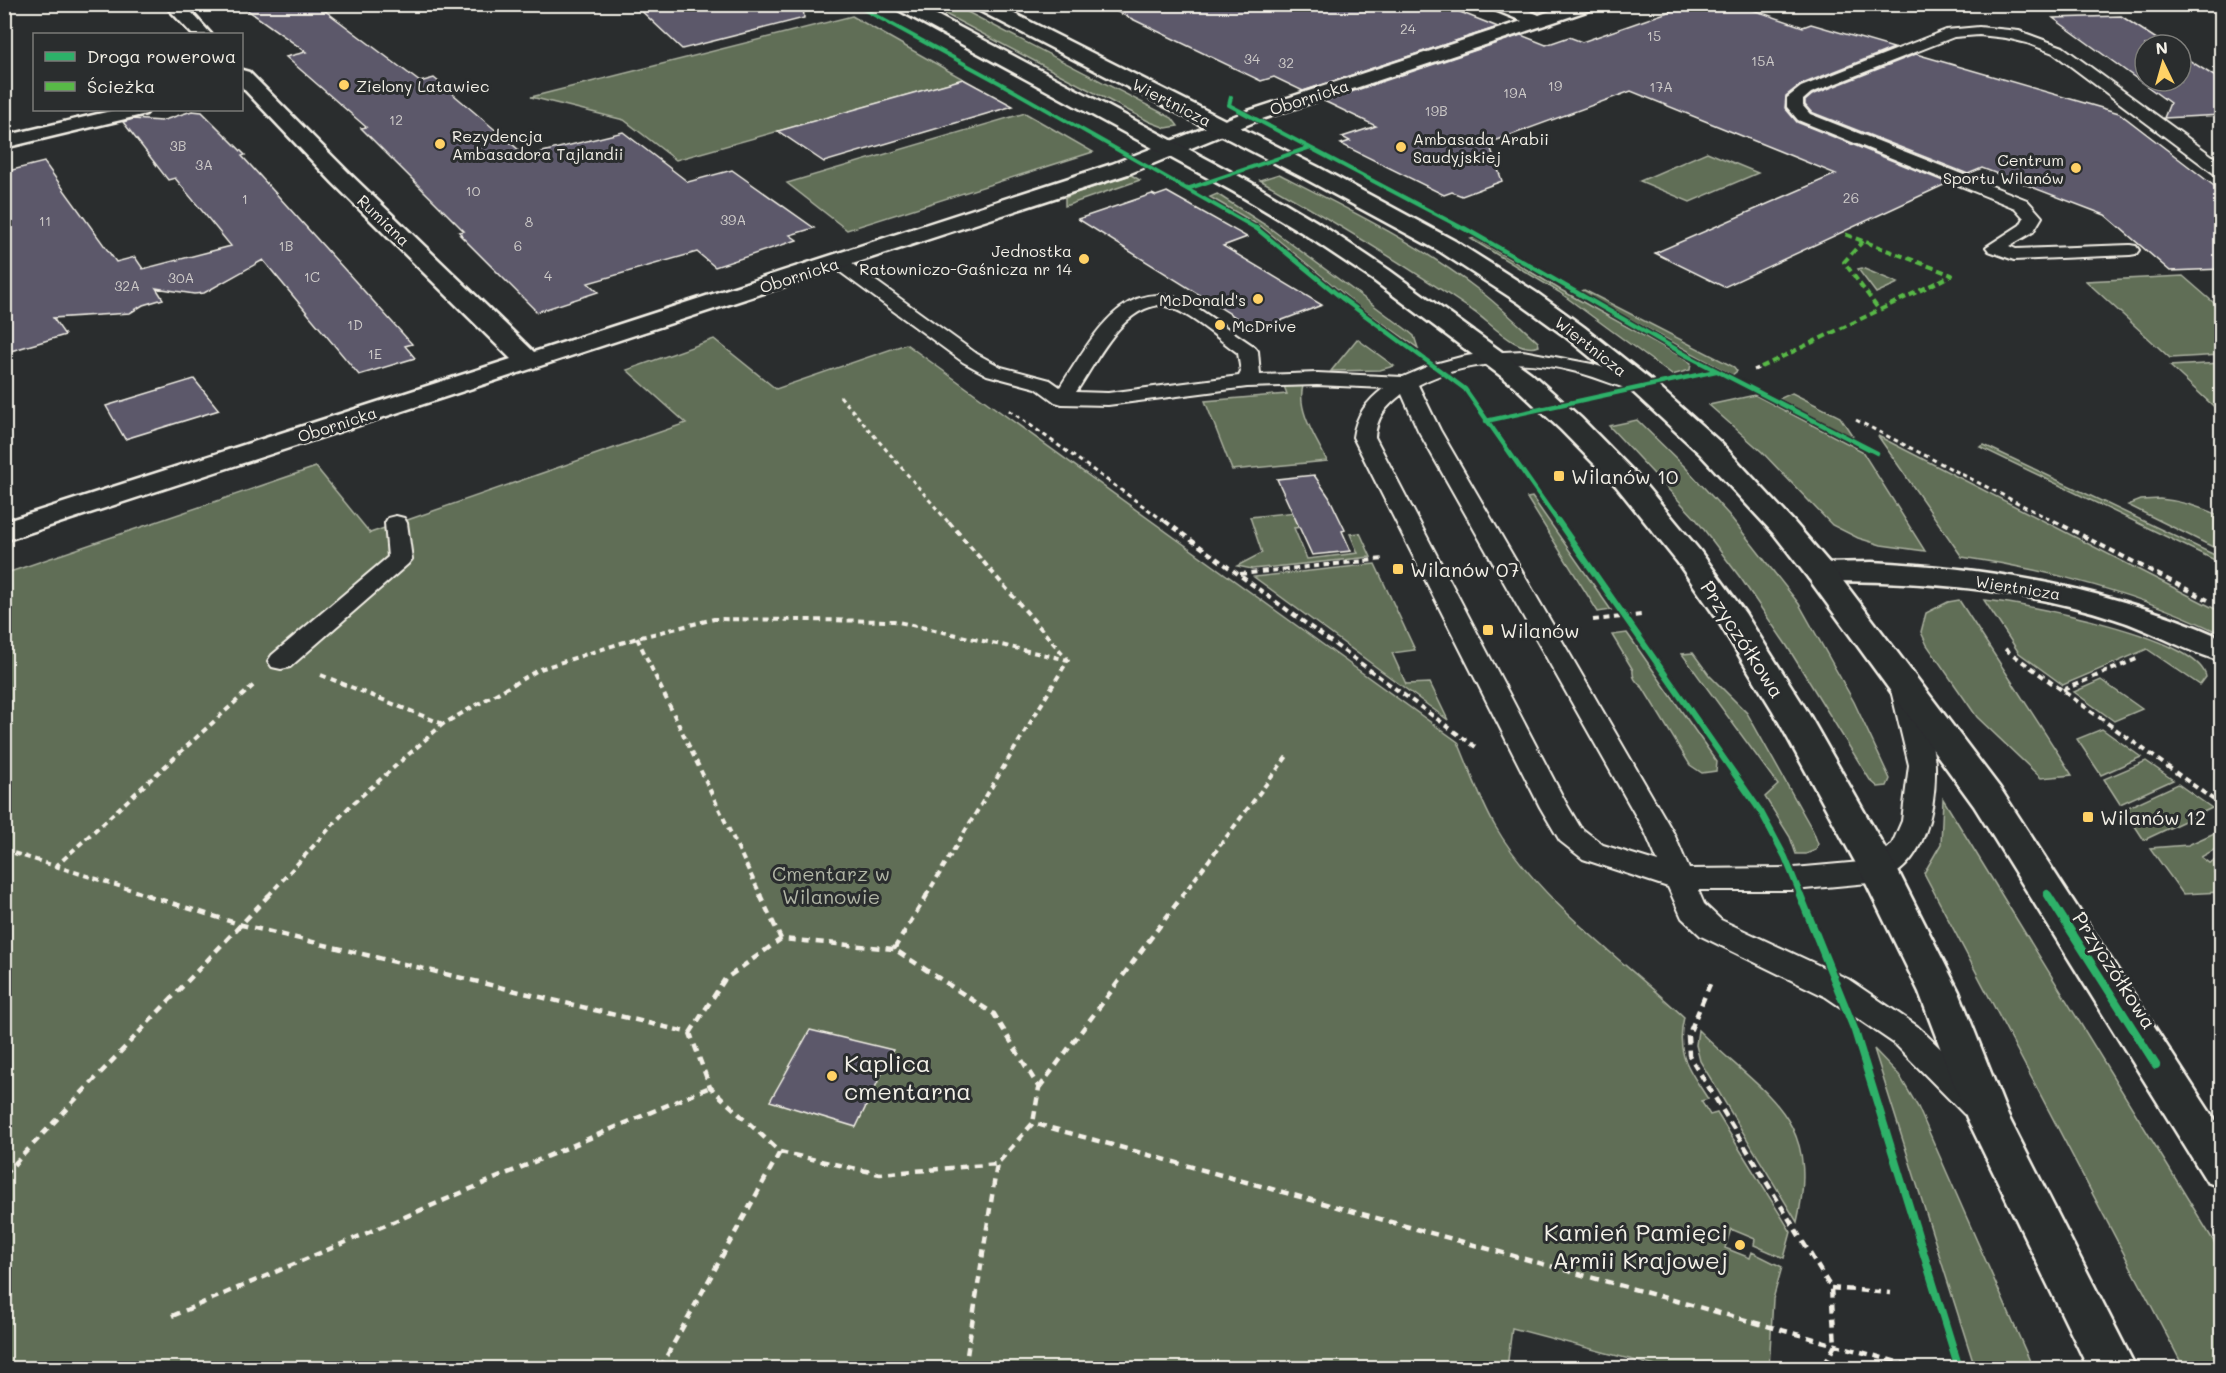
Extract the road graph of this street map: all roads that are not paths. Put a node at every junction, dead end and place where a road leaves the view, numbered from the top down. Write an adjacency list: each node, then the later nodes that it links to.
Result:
1 (173, 4): 7 (main road)
2 (901, 4): 12 (main road)
3 (980, 4): 10 (main road, Wiertnicza)
4 (1496, 4): 6 (main road)
5 (1590, 4): 6 (main road, Obornicka)
6 (1539, 21): 10 (main road, Obornicka)
7 (201, 33)
8 (244, 81): 17 (main road, Rumiana)
9 (135, 111): 11 (main road)
10 (1222, 128): 12 (main road, Obornicka); 20 (main road, Wiertnicza)
11 (4, 142)
12 (1172, 149): 15 (main road, Obornicka); 16 (main road)
13 (2222, 171): 14 (lane)
14 (2130, 250)
15 (838, 262): 17 (main road, Obornicka); 21 (lane)
16 (1494, 358): 19 (lane); 20 (lane); 28 (main road, Przyczółkowa)
17 (529, 362): 23 (main road, Obornicka)
18 (1247, 381): 19 (lane); 21 (lane); 21 (lane)
19 (1407, 383): 29 (lane); 29 (lane)
20 (1643, 387): 24 (main road, Wiertnicza)
21 (1062, 398)
22 (396, 523): 26 (lane)
23 (4, 532)
24 (1820, 572): 25 (main road, Wiertnicza); 27 (main road, Przyczółkowa)
25 (2222, 651)
26 (281, 661)
27 (1903, 686): 28 (lane); 31 (main road, Przyczółkowa)
28 (1879, 871): 29 (lane); 30 (main road, Przyczółkowa)
29 (1680, 880): 30 (lane)
30 (1988, 1118): 32 (main road, Przyczółkowa)
31 (2222, 1169)
32 (2112, 1368)

